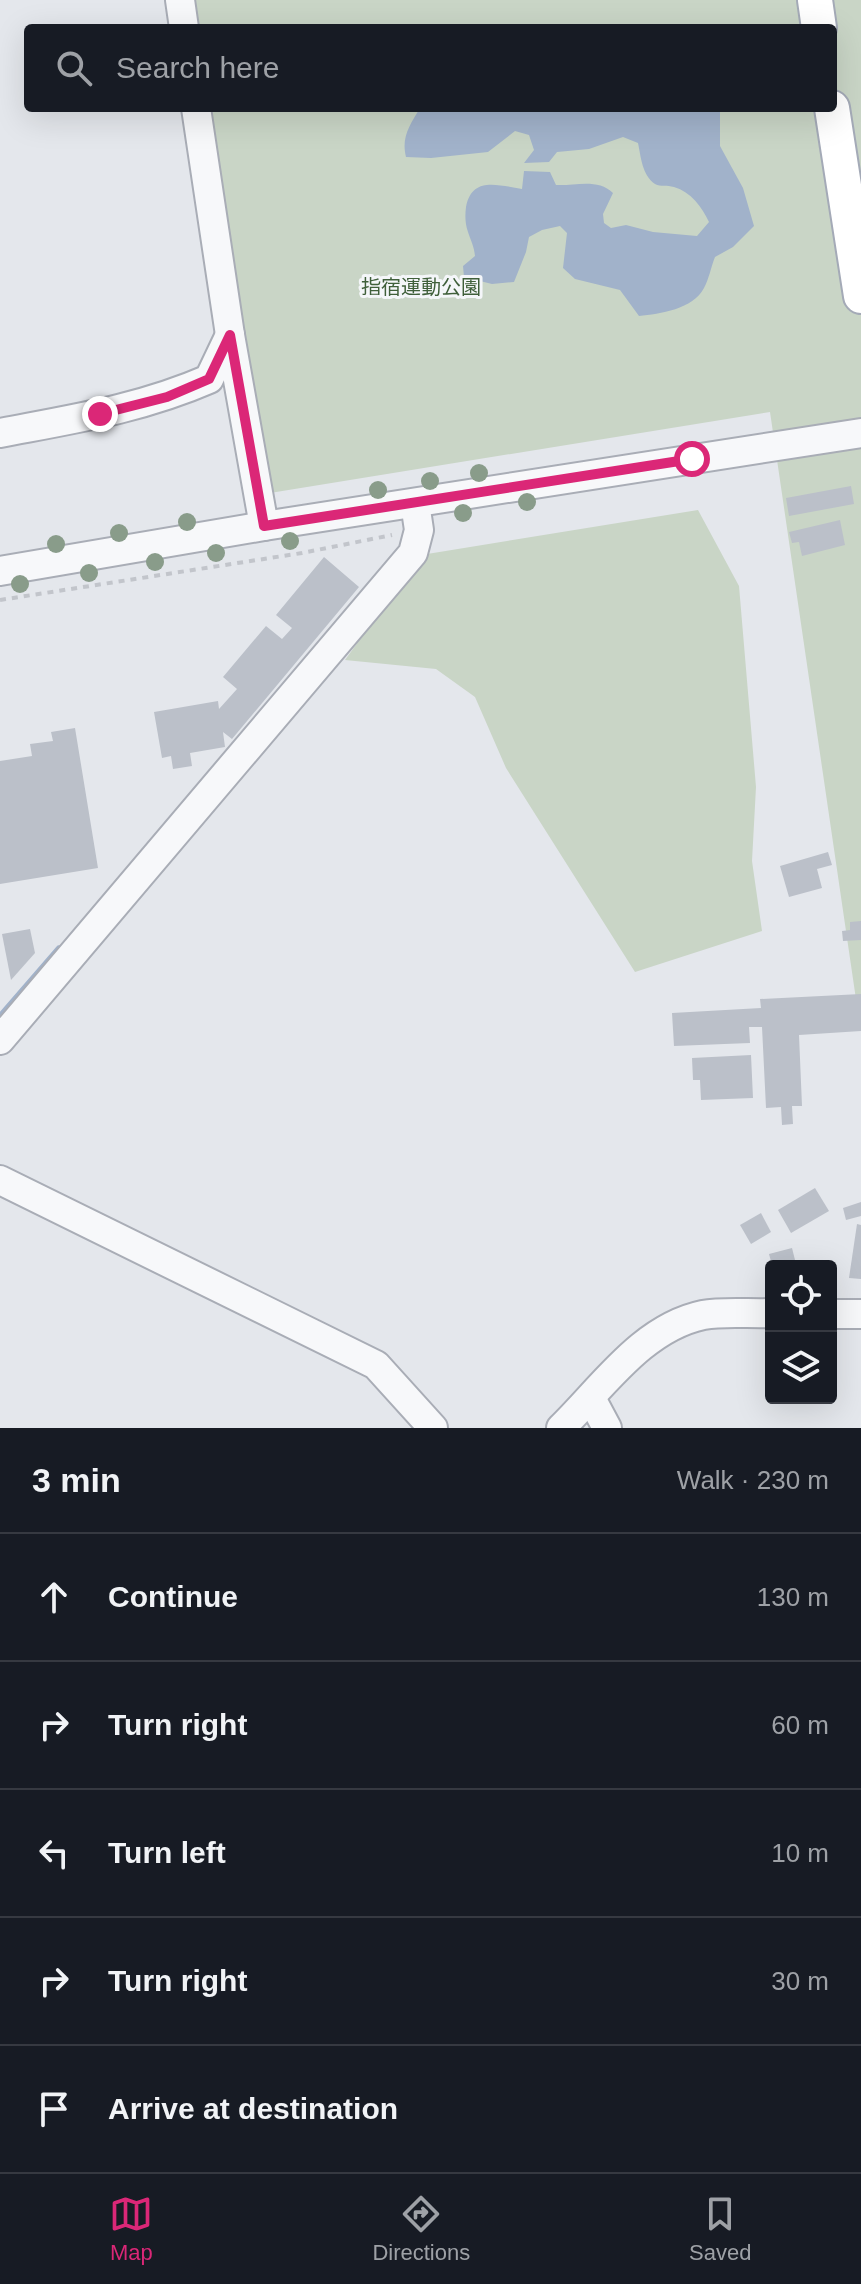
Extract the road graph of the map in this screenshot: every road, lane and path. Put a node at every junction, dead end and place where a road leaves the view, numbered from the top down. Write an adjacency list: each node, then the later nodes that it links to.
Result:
1 (180, 0): 3 (street)
2 (815, 0): 4 (main road)
3 (183, 24)
4 (818, 24)
5 (197, 112): 8 (street)
6 (833, 112): 7 (main road)
7 (861, 296)
8 (230, 335): 9 (street); 12 (street)
9 (0, 433)
10 (861, 433): 11 (street)
11 (415, 503): 12 (street); 16 (street)
12 (264, 526): 14 (street)
13 (397, 534): 15 (path)
14 (0, 571)
15 (0, 600)
16 (0, 1040)
17 (0, 1180): 22 (street)
18 (765, 1313): 21 (street)
19 (837, 1314): 20 (street)
20 (861, 1314)
21 (591, 1398): 23 (street); 24 (street)
22 (433, 1428)
23 (561, 1428)
24 (607, 1428)

